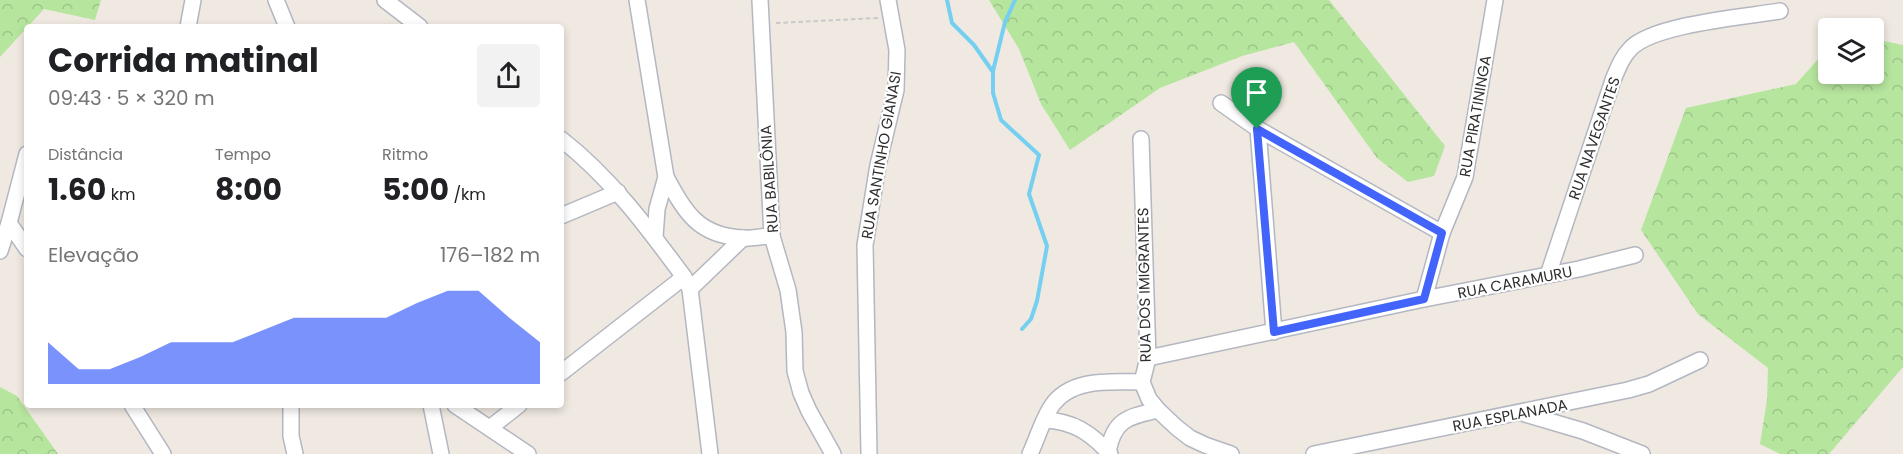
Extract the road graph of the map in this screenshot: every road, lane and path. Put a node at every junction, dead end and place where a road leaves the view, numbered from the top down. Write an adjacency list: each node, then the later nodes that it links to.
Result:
1 (193, 0): 10 (street)
2 (276, 0): 11 (street)
3 (386, 0): 12 (street)
4 (637, 0): 19 (street)
5 (760, 0): 13 (street, RUA BABILÔNIA)
6 (888, 0): 9 (street, RUA SANTINHO GIANASI)
7 (1495, 0): 23 (street, RUA PIRATININGA)
8 (1780, 11): 30 (street, RUA NAVEGANTES)
9 (893, 18): 13 (path); 54 (street, RUA SANTINHO GIANASI)
10 (189, 24)
11 (285, 24)
12 (416, 24)
13 (760, 24): 24 (street, RUA BABILÔNIA)
14 (1221, 103): 15 (street)
15 (1257, 129): 23 (street); 33 (street)
16 (1141, 139): 34 (street, RUA DOS IMIGRANTES)
17 (564, 141): 20 (street)
18 (24, 166): 22 (street)
19 (666, 177): 25 (street); 26 (street)
20 (618, 192): 21 (street); 25 (street)
21 (564, 215)
22 (9, 223): 27 (street); 28 (street)
23 (1442, 233): 32 (street, RUA PIRATININGA)
24 (772, 236): 26 (street); 53 (street, RUA BABILÔNIA)
25 (655, 237): 31 (street)
26 (743, 238): 31 (street)
27 (24, 245)
28 (0, 251)
29 (1635, 255): 30 (street, RUA CARAMURU)
30 (1548, 275): 32 (street, RUA CARAMURU)
31 (687, 283): 36 (street); 52 (street)
32 (1424, 299): 33 (street, RUA CARAMURU)
33 (1274, 332): 34 (street, RUA CARAMURU)
34 (1148, 358): 37 (street, RUA DOS IMIGRANTES)
35 (1700, 360): 44 (street, RUA ESPLANADA)
36 (564, 371)
37 (1142, 382): 43 (street, RUA DOS IMIGRANTES); 45 (street)
38 (134, 408): 48 (street)
39 (291, 408): 49 (street)
40 (432, 408): 50 (street)
41 (460, 408): 46 (street)
42 (515, 408): 46 (street)
43 (1158, 410): 47 (street); 56 (street, RUA DOS IMIGRANTES)
44 (1522, 413): 57 (street, RUA ESPLANADA); 58 (street)
45 (1045, 420): 47 (street); 55 (street)
46 (491, 427): 51 (street)
47 (1109, 453)
48 (163, 454)
49 (295, 454)
50 (441, 454)
51 (528, 454)
52 (710, 454)
53 (833, 454)
54 (869, 454)
55 (1030, 454)
56 (1232, 454)
57 (1314, 454)
58 (1642, 454)

